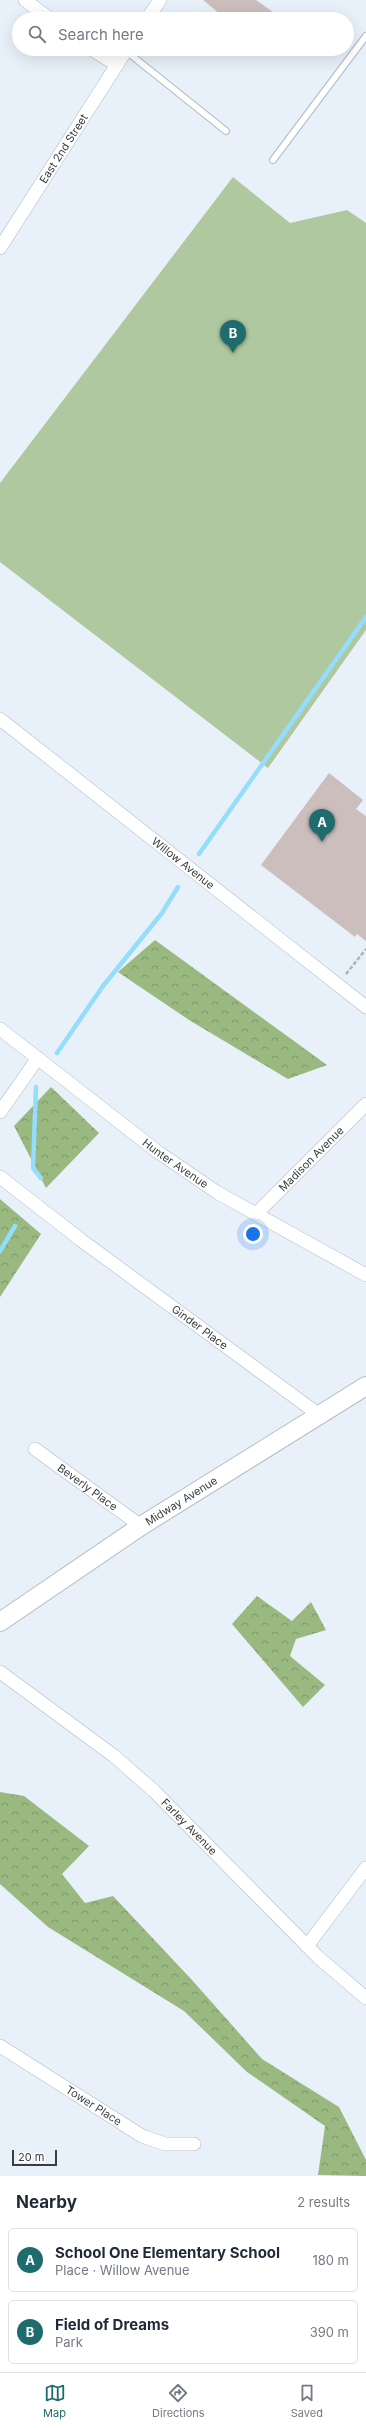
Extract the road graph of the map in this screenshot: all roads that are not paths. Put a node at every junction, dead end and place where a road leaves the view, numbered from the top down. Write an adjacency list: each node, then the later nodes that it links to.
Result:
1 (25, 0): 3 (street)
2 (160, 0): 4 (street)
3 (41, 12)
4 (152, 12)
5 (366, 36): 6 (lane)
6 (354, 52)
7 (102, 56): 11 (street)
8 (123, 56): 11 (street, East 2nd Street)
9 (134, 56): 12 (lane)
10 (351, 56): 13 (lane)
11 (116, 65): 14 (street, East 2nd Street)
12 (226, 131)
13 (273, 160)
14 (2, 242)
15 (0, 719): 16 (street, Willow Avenue)
16 (366, 1007)
17 (0, 1029): 18 (street, Hunter Avenue)
18 (38, 1058): 20 (street); 22 (street, Hunter Avenue)
19 (366, 1104): 22 (street, Madison Avenue)
20 (0, 1112)
21 (0, 1177): 25 (street, Ginder Place)
22 (256, 1214): 23 (street, Hunter Avenue)
23 (366, 1275)
24 (366, 1386): 25 (street, Midway Avenue)
25 (318, 1414): 27 (street, Midway Avenue)
26 (35, 1449): 27 (street, Beverly Place)
27 (141, 1526): 28 (street, Midway Avenue)
28 (0, 1622)
29 (0, 1672): 31 (street, Farley Avenue)
30 (366, 1868): 31 (street)
31 (307, 1946): 32 (street, Farley Avenue)
32 (366, 1998)
33 (0, 2046): 34 (street, Tower Place)
34 (194, 2144)

